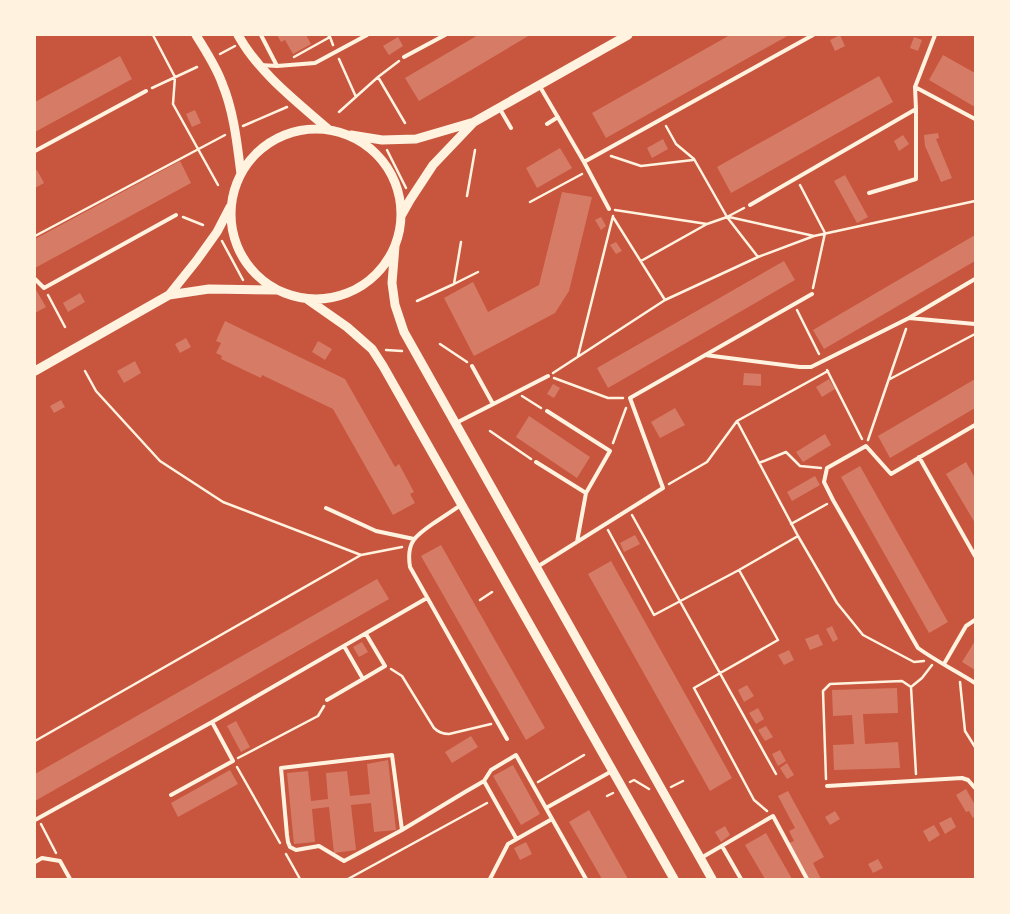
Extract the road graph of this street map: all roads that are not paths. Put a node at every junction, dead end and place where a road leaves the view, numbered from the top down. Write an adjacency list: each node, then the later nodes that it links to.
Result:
1 (196, 35): 26 (street)
2 (238, 35): 10 (street)
3 (261, 35): 11 (lane)
4 (367, 35): 11 (lane)
5 (445, 35): 9 (lane)
6 (628, 35): 12 (street)
7 (812, 35): 25 (lane)
8 (935, 35): 13 (lane)
9 (404, 56)
10 (258, 64): 11 (lane); 22 (street)
11 (277, 66)
12 (539, 85): 15 (street); 17 (lane)
13 (915, 87): 16 (lane); 18 (lane)
14 (146, 91): 24 (lane)
15 (499, 108): 19 (street); 21 (lane)
16 (916, 109): 27 (lane); 28 (lane)
17 (558, 117): 20 (lane); 25 (lane)
18 (975, 119)
19 (474, 122): 23 (street); 32 (street)
20 (547, 124)
21 (511, 128)
22 (328, 130): 23 (street); 26 (street)
23 (341, 133): 32 (street)
24 (35, 151)
25 (584, 162): 30 (lane)
26 (241, 174): 29 (street)
27 (869, 193)
28 (750, 205)
29 (231, 206): 36 (street); 38 (street)
30 (609, 209)
31 (176, 215): 34 (lane)
32 (401, 217): 33 (street)
33 (394, 246): 39 (street); 48 (street)
34 (35, 279)
35 (975, 279): 40 (lane)
36 (276, 290): 38 (street); 39 (street)
37 (812, 294): 42 (lane)
38 (169, 295): 44 (street)
39 (307, 299): 53 (street)
40 (909, 318): 41 (lane); 42 (lane)
41 (975, 324)
42 (704, 355): 56 (lane)
43 (472, 366): 46 (lane)
44 (35, 371)
45 (548, 376): 46 (lane)
46 (493, 404): 48 (lane)
47 (547, 411): 52 (lane)
48 (456, 423): 58 (street)
49 (975, 425): 50 (lane)
50 (919, 457): 57 (lane); 63 (lane)
51 (536, 462): 52 (lane)
52 (586, 493): 56 (lane)
53 (462, 505): 55 (lane); 69 (street)
54 (326, 508): 55 (lane)
55 (414, 539): 59 (lane)
56 (577, 542): 58 (lane)
57 (975, 556)
58 (537, 567): 80 (street)
59 (427, 598): 61 (lane); 68 (lane)
60 (975, 620): 63 (lane)
61 (366, 634): 62 (lane); 64 (lane)
62 (344, 646): 64 (lane); 67 (lane)
63 (944, 664): 65 (lane)
64 (363, 679): 66 (lane)
65 (975, 683)
66 (327, 700)
67 (212, 722): 73 (lane); 75 (lane)
68 (507, 740)
69 (612, 771): 74 (lane); 85 (street)
70 (484, 781): 74 (lane); 77 (lane); 78 (lane)
71 (827, 786): 72 (lane)
72 (975, 788)
73 (171, 795)
74 (546, 808): 76 (lane)
75 (36, 819)
76 (552, 819): 78 (lane); 84 (lane)
77 (402, 830): 77 (lane)
78 (516, 838): 83 (lane)
79 (722, 846): 80 (lane); 87 (lane); 88 (lane)
80 (701, 858): 86 (street)
81 (35, 862): 82 (lane)
82 (70, 879)
83 (490, 879)
84 (586, 879)
85 (674, 879)
86 (712, 879)
87 (741, 879)
88 (807, 879)

